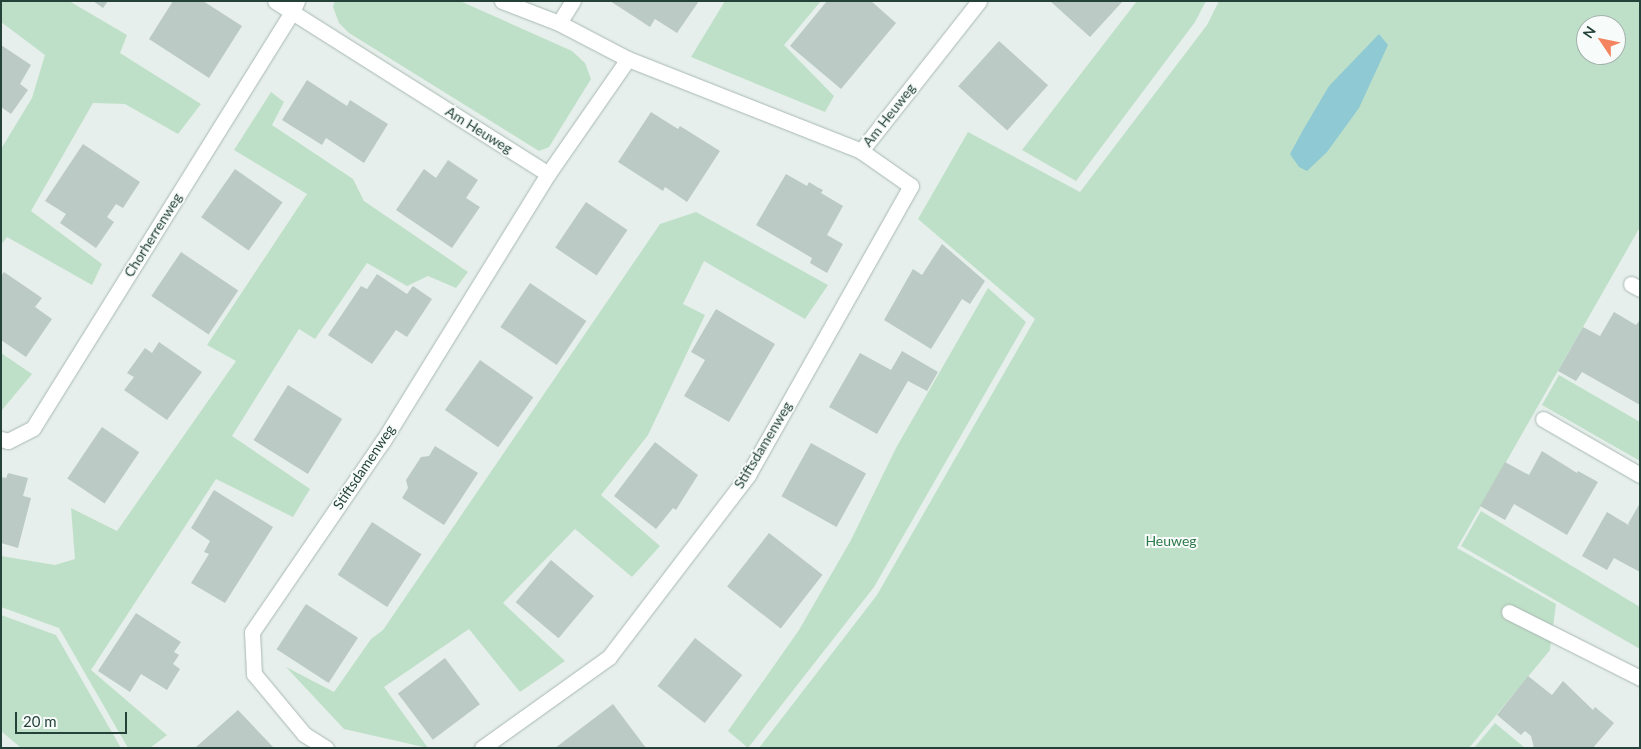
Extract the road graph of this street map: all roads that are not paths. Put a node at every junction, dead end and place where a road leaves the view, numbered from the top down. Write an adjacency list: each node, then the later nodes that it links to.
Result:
1 (275, 1): 5 (street, Am Heuweg)
2 (502, 1): 6 (street, Am Heuweg)
3 (573, 1): 6 (street)
4 (979, 1): 8 (street, Am Heuweg)
5 (294, 6): 9 (street, Am Heuweg); 11 (street, Chorherrenweg)
6 (558, 23): 7 (street, Am Heuweg)
7 (628, 59): 8 (street, Am Heuweg); 9 (street)
8 (860, 151): 16 (street, Stiftsdamenweg)
9 (548, 174): 15 (street, Stiftsdamenweg)
10 (1543, 419): 12 (street)
11 (1, 439)
12 (1640, 474)
13 (1509, 612): 14 (street)
14 (1640, 678)
15 (326, 748)
16 (482, 748)

